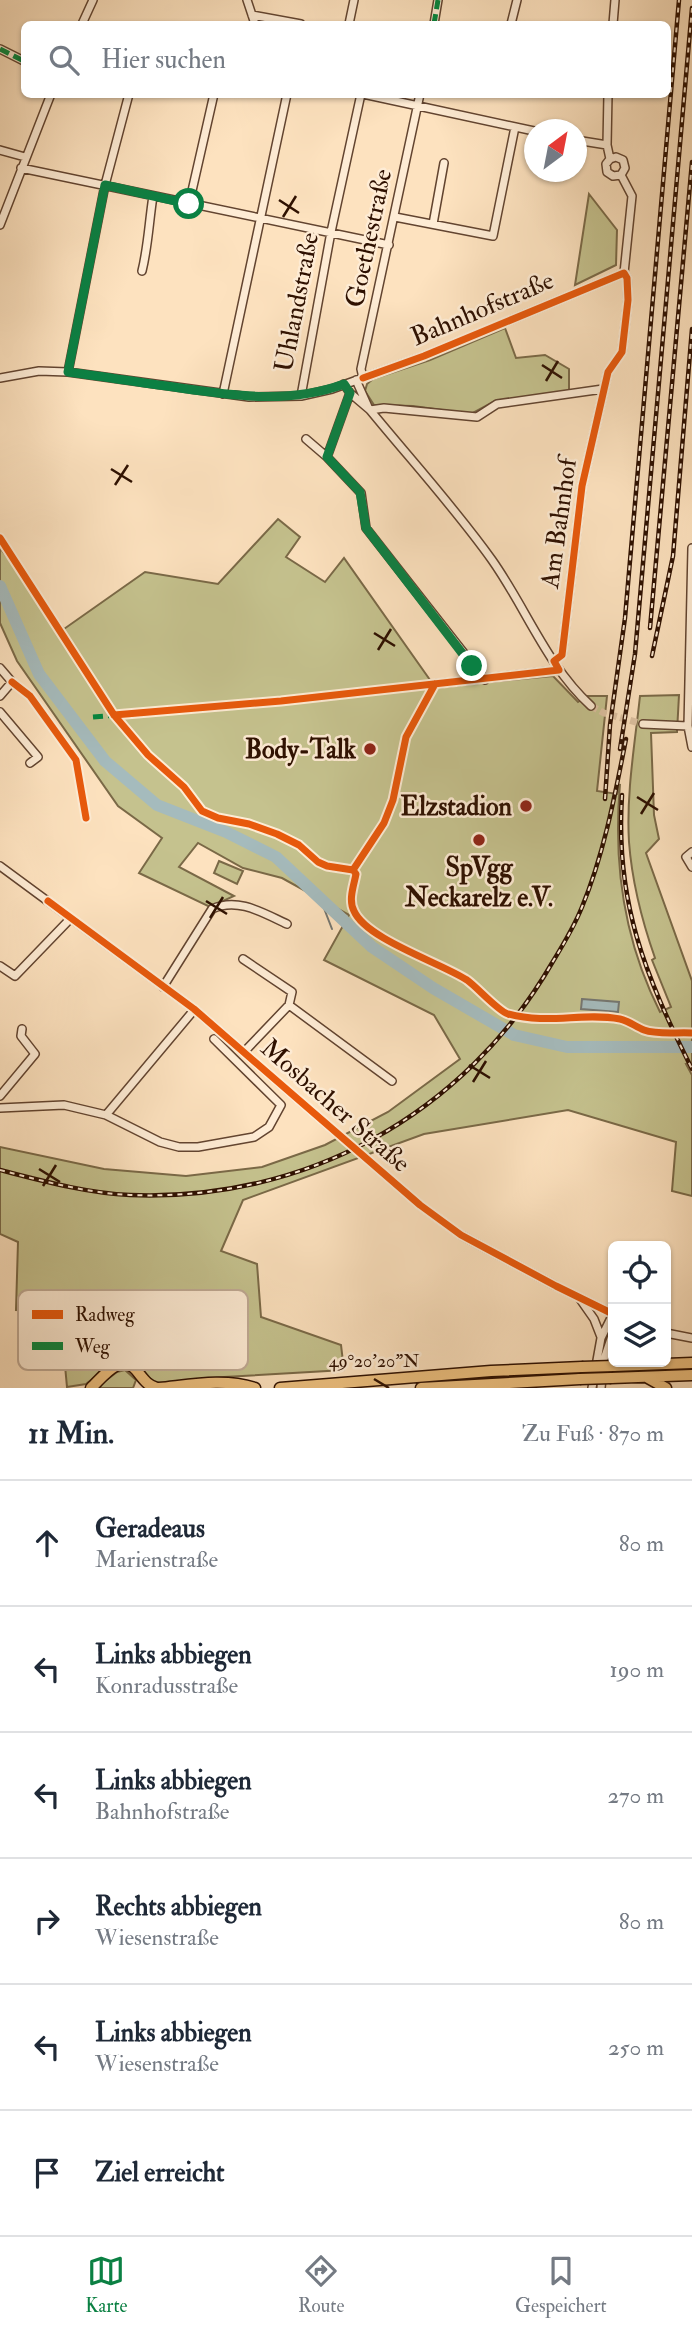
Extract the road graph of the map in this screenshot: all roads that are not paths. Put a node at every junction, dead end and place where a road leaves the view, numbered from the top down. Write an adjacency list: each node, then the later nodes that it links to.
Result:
1 (93, 0): 8 (street)
2 (247, 0): 7 (street)
3 (354, 0): 11 (street)
4 (438, 0): 12 (street)
5 (517, 0): 13 (street)
6 (615, 0): 14 (street)
7 (252, 15): 9 (street); 10 (street)
8 (83, 21)
9 (254, 21)
10 (285, 21)
11 (350, 21)
12 (434, 21)
13 (512, 21)
14 (613, 21)
15 (0, 49): 16 (street)
16 (21, 60)
17 (49, 98): 31 (street)
18 (128, 98): 36 (street)
19 (213, 98): 38 (street)
20 (286, 98): 39 (street)
21 (361, 98): 43 (street, Uhlandstraße)
22 (381, 98): 25 (street)
23 (419, 98): 25 (street, Goethestraße)
24 (608, 98): 29 (street)
25 (418, 106): 26 (street); 40 (street, Goethestraße)
26 (515, 127): 27 (street); 41 (street)
27 (524, 129)
28 (587, 142): 29 (street)
29 (607, 145): 32 (street)
30 (0, 150): 31 (street)
31 (25, 157): 34 (street)
32 (610, 159): 35 (street); 35 (street)
33 (444, 163): 41 (street)
34 (21, 168): 36 (street); 42 (street)
35 (621, 175): 46 (street, Am Bahnhof)
36 (105, 185): 37 (street); 47 (street)
37 (153, 196): 38 (street); 45 (street)
38 (189, 204): 39 (street)
39 (260, 217): 43 (street); 53 (street)
40 (395, 217): 41 (street); 44 (street, Goethestraße)
41 (433, 224)
42 (0, 225)
43 (331, 232): 44 (street); 54 (street, Uhlandstraße)
44 (389, 245): 49 (street, Goethestraße)
45 (142, 271)
46 (624, 273): 49 (street, Bahnhofstraße); 51 (street, Am Bahnhof)
47 (68, 372): 48 (street, Bahnhofstraße); 53 (street, Bahnhofstraße)
48 (0, 378)
49 (360, 379): 50 (street, Bahnhofstraße); 55 (street)
50 (344, 384): 52 (street); 54 (street, Bahnhofstraße)
51 (603, 389): 55 (street); 60 (street, Am Bahnhof)
52 (350, 393): 55 (street); 57 (street)
53 (223, 394): 54 (street, Bahnhofstraße)
54 (300, 396)
55 (370, 411): 60 (street)
56 (306, 439): 57 (street)
57 (327, 457): 63 (street)
58 (692, 548): 59 (street)
59 (691, 575): 65 (street)
60 (554, 662): 62 (street)
61 (0, 668): 66 (street)
62 (559, 670): 63 (street); 67 (street)
63 (485, 680): 64 (street)
64 (435, 684)
65 (691, 692): 70 (street)
66 (0, 696)
67 (592, 706)
68 (0, 712): 72 (street)
69 (643, 724): 70 (street)
70 (688, 726): 71 (street)
71 (692, 747)
72 (30, 763)
73 (692, 852): 75 (street)
74 (0, 866): 76 (street, Mosbacher Straße)
75 (692, 867)
76 (71, 918): 79 (street); 80 (street, Mosbacher Straße)
77 (287, 924): 80 (street)
78 (243, 959): 81 (street)
79 (0, 966)
80 (163, 987): 82 (street, Mosbacher Straße)
81 (289, 1005): 85 (street); 86 (street)
82 (194, 1010): 85 (street, Mosbacher Straße); 89 (street)
83 (22, 1029): 87 (street)
84 (214, 1040): 89 (street)
85 (244, 1052): 90 (street, Mosbacher Straße)
86 (392, 1081)
87 (0, 1096)
88 (0, 1108): 89 (street)
89 (106, 1115)
90 (580, 1298): 91 (street, Mosbacher Straße); 94 (street)
91 (608, 1312)
92 (608, 1324): 94 (street)
93 (671, 1334): 95 (street)
94 (601, 1338): 109 (street)
95 (692, 1338)
96 (608, 1348): 110 (street)
97 (692, 1363): 107 (highway, bridge)
98 (110, 1370): 103 (highway)
99 (134, 1370): 100 (highway)
100 (138, 1373): 104 (highway); 105 (highway)
101 (692, 1375): 102 (highway)
102 (645, 1376): 108 (highway, bridge); 111 (highway)
103 (91, 1388)
104 (138, 1388)
105 (158, 1388): 106 (highway)
106 (254, 1388)
107 (280, 1388)
108 (421, 1388)
109 (592, 1388)
110 (601, 1388)
111 (666, 1388)

